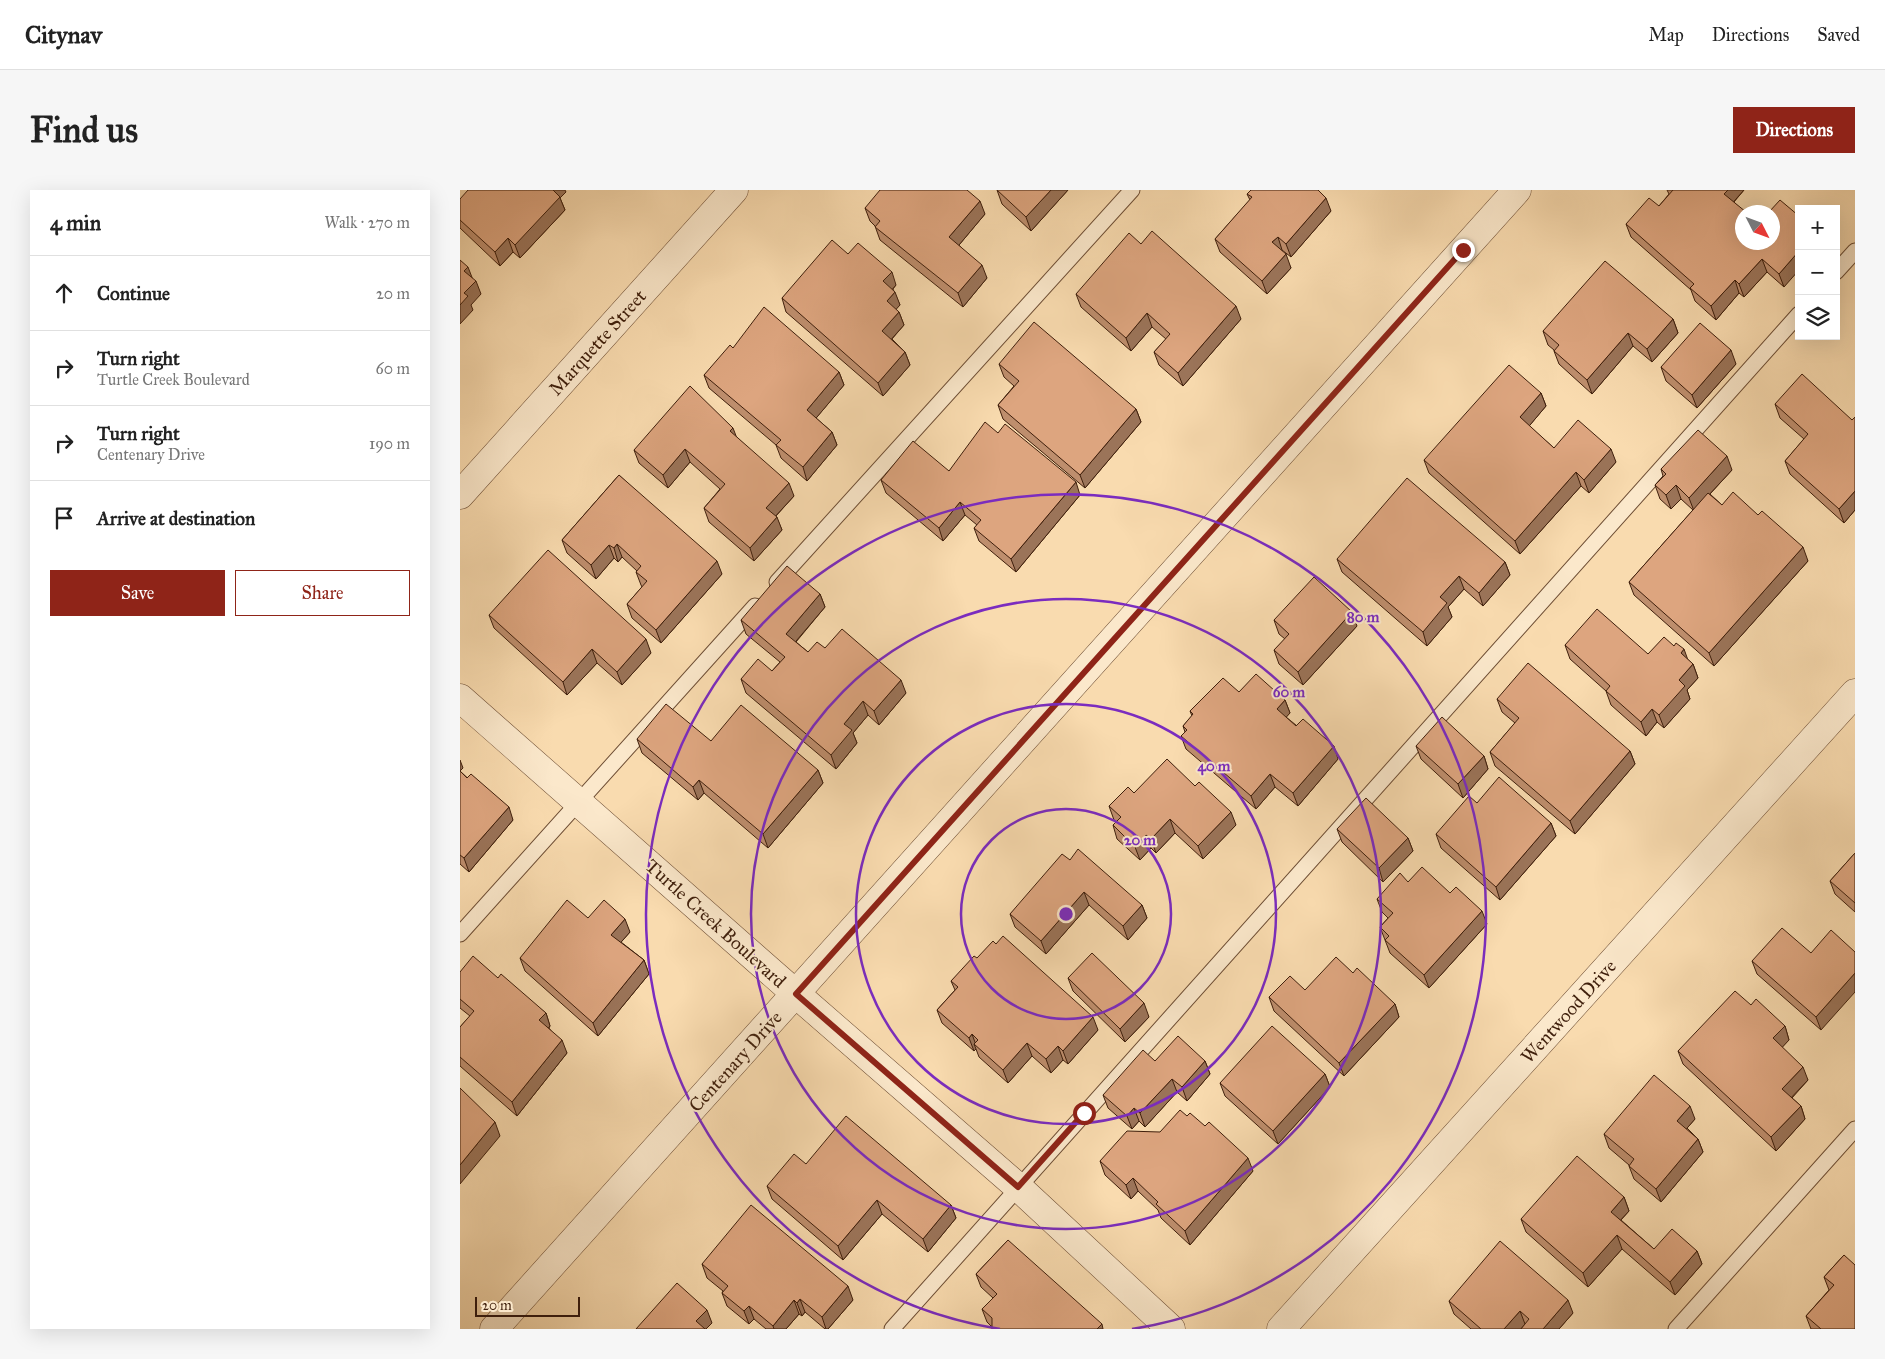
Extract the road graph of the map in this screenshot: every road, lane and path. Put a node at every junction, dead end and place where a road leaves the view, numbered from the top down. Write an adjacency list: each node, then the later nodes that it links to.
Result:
1 (734, 190): 7 (street, Marquette Street)
2 (1132, 190): 10 (lane)
3 (1517, 190): 12 (street, Centenary Drive)
4 (1855, 251): 5 (lane)
5 (1840, 268)
6 (1795, 318): 14 (lane)
7 (460, 495)
8 (1855, 694): 18 (street, Wentwood Drive)
9 (460, 698): 10 (street, Turtle Creek Boulevard)
10 (578, 801): 11 (lane); 12 (street, Turtle Creek Boulevard)
11 (460, 934)
12 (796, 994): 14 (street, Turtle Creek Boulevard); 15 (street, Centenary Drive)
13 (1855, 1129): 19 (lane)
14 (1018, 1187): 16 (lane); 17 (street, Turtle Creek Boulevard)
15 (494, 1329)
16 (892, 1329)
17 (1171, 1329)
18 (1281, 1329)
19 (1676, 1329)

